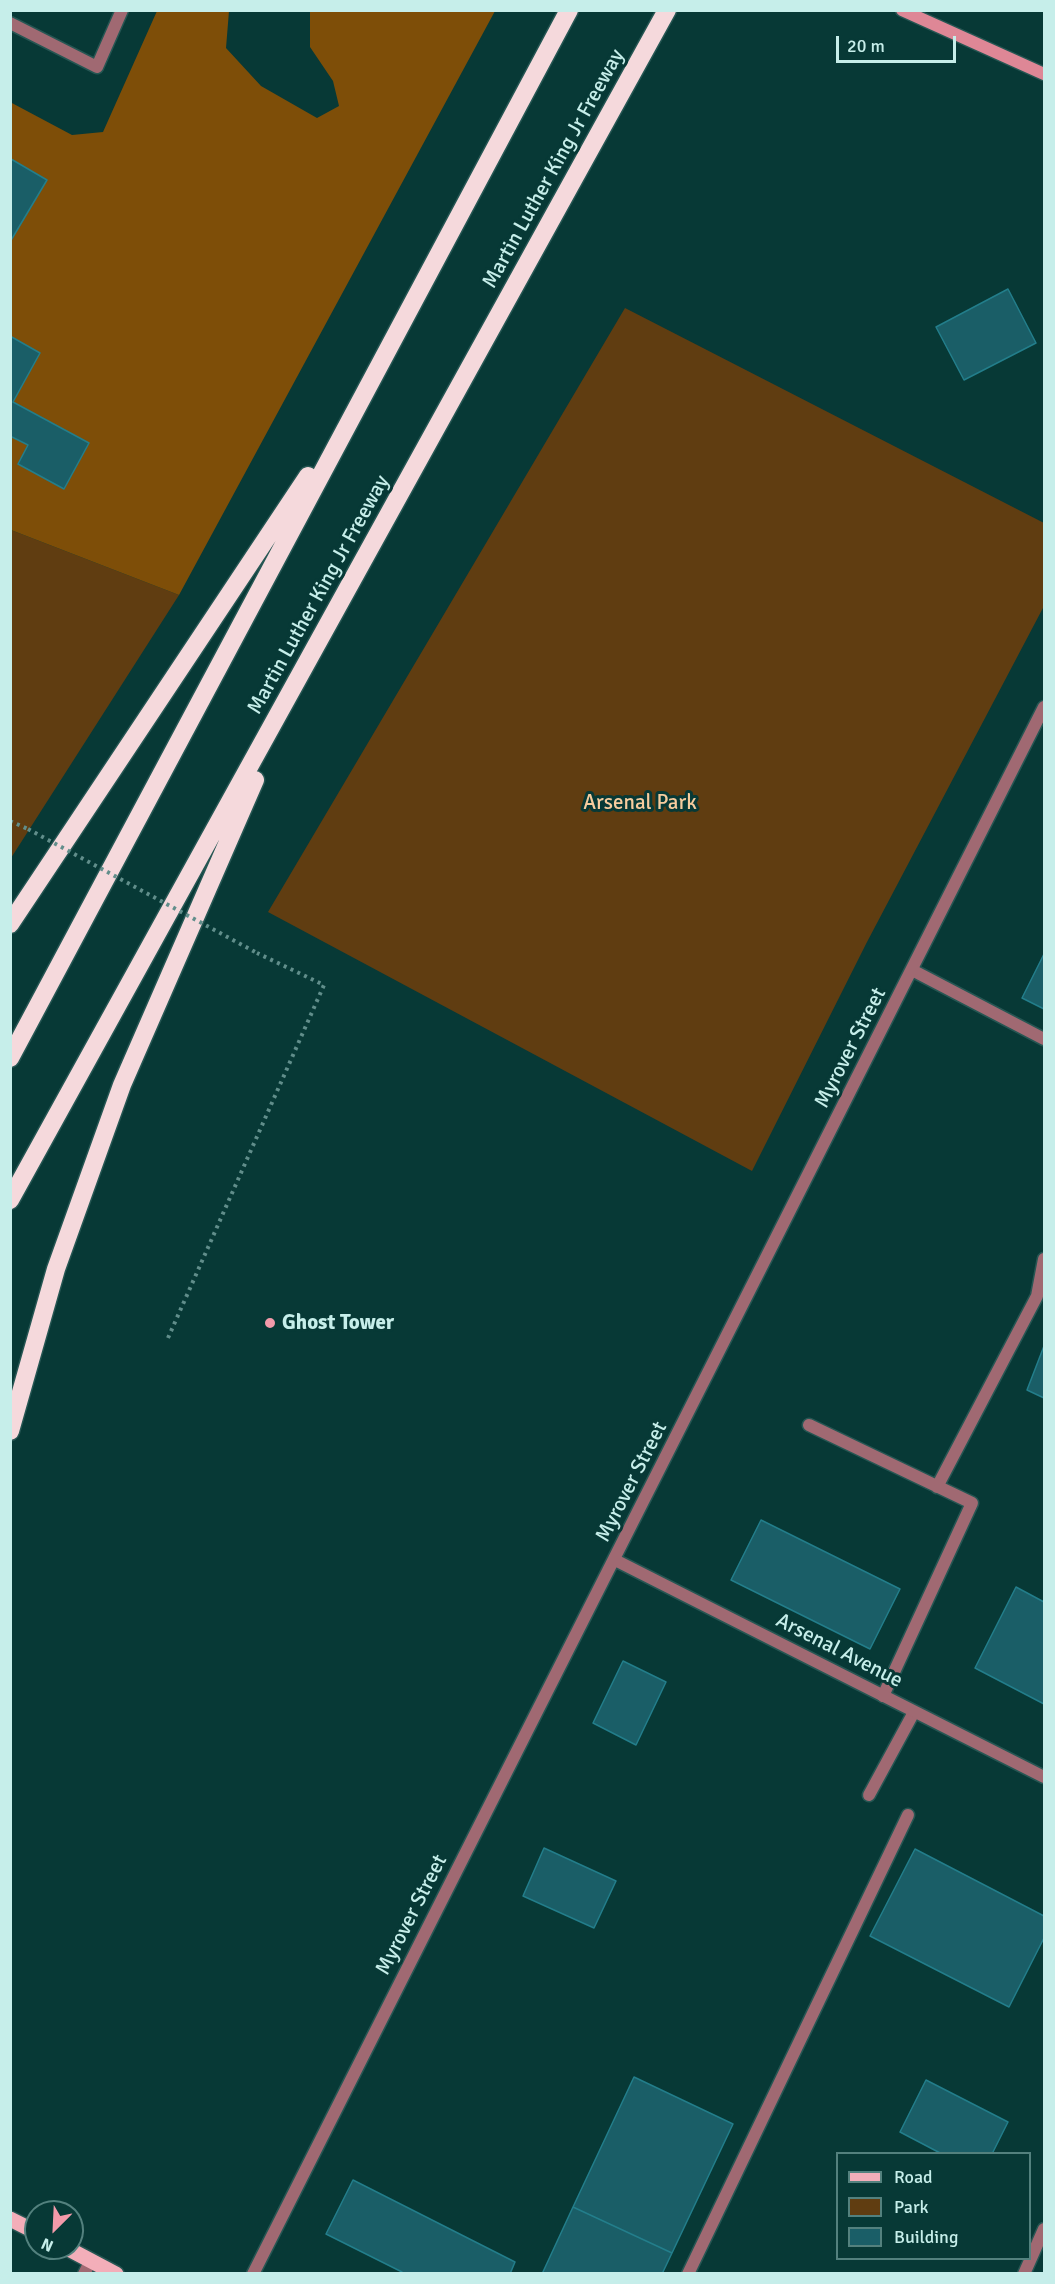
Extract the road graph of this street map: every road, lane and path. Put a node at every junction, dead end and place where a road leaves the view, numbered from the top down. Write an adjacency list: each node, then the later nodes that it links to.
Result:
1 (122, 10): 5 (street)
2 (569, 10): 7 (highway)
3 (667, 10): 8 (highway, Martin Luther King Jr Freeway)
4 (902, 10): 6 (street)
5 (10, 23)
6 (1044, 74)
7 (366, 389): 11 (highway); 14 (highway)
8 (298, 679): 15 (highway, Martin Luther King Jr Freeway); 19 (highway)
9 (1044, 707): 12 (street, Myrover Street)
10 (10, 821): 17 (path, bridge)
11 (10, 924)
12 (912, 970): 13 (street); 21 (street, Myrover Street)
13 (1044, 1039)
14 (10, 1058)
15 (10, 1200)
16 (1044, 1260): 20 (street)
17 (168, 1338)
18 (809, 1425): 20 (street)
19 (10, 1431)
20 (937, 1487): 22 (street)
21 (615, 1560): 22 (street, Arsenal Avenue); 34 (street, Myrover Street)
22 (883, 1696): 23 (street, Arsenal Avenue)
23 (914, 1712): 24 (street, Arsenal Avenue); 25 (street)
24 (1044, 1777)
25 (869, 1795)
26 (908, 1815): 35 (street)
27 (10, 2219): 28 (main road)
28 (24, 2226)
29 (1044, 2229): 30 (street)
30 (1031, 2258)
31 (1030, 2260): 36 (street)
32 (88, 2267): 33 (main road)
33 (116, 2274)
34 (253, 2274)
35 (688, 2274)
36 (1024, 2274)

